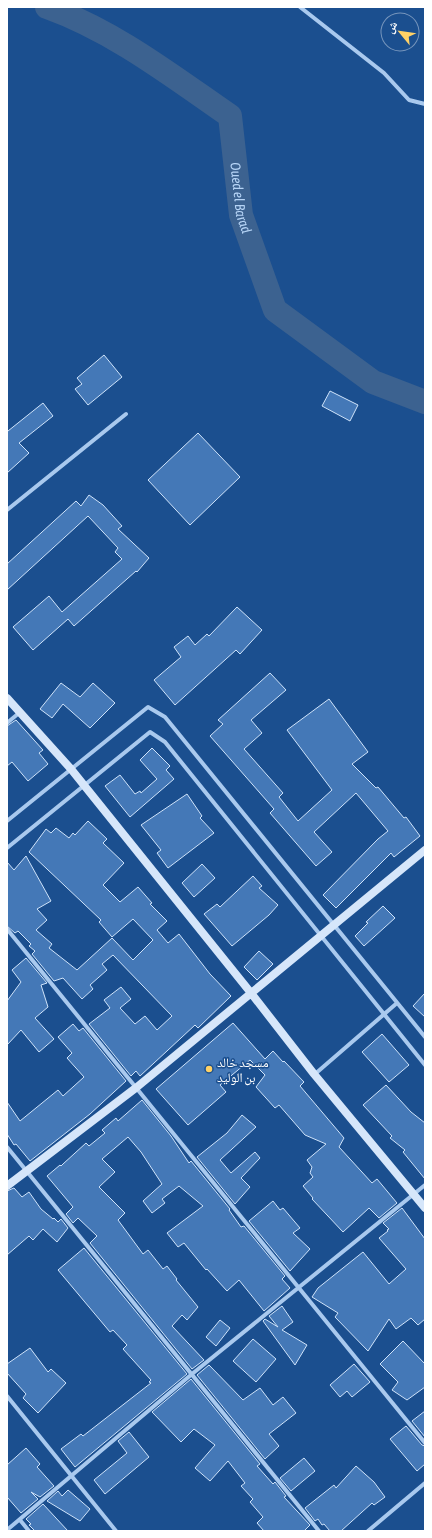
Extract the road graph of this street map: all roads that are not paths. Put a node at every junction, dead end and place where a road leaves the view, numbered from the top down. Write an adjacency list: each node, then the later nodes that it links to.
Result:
1 (300, 7): 2 (street)
2 (425, 104)
3 (126, 414): 4 (street)
4 (7, 510)
5 (7, 698): 6 (street)
6 (19, 713): 7 (street); 8 (street)
7 (7, 723)
8 (71, 770): 9 (street); 10 (street); 13 (street)
9 (84, 786): 11 (street); 15 (street); 16 (street)
10 (7, 821)
11 (7, 848)
12 (425, 850): 13 (street)
13 (334, 925): 15 (street); 17 (street)
14 (7, 928): 22 (street)
15 (321, 935): 16 (street); 18 (street)
16 (251, 993): 21 (street); 22 (street)
17 (397, 1003): 18 (street); 19 (street)
18 (384, 1014): 20 (street); 21 (street)
19 (425, 1037)
20 (425, 1065)
21 (314, 1074): 27 (street)
22 (137, 1087): 24 (street); 29 (street)
23 (7, 1147): 24 (street)
24 (27, 1170): 26 (street); 30 (street)
25 (425, 1185): 27 (street)
26 (7, 1186)
27 (414, 1194): 28 (street); 29 (street)
28 (425, 1208)
29 (299, 1288): 30 (street); 32 (street)
30 (192, 1374): 33 (street); 39 (street)
31 (7, 1396): 33 (street)
32 (425, 1443)
33 (72, 1476): 35 (street); 38 (street)
34 (425, 1483): 40 (street)
35 (20, 1520): 36 (street); 37 (street)
36 (7, 1530)
37 (29, 1531)
38 (116, 1531)
39 (319, 1531)
40 (368, 1531)

